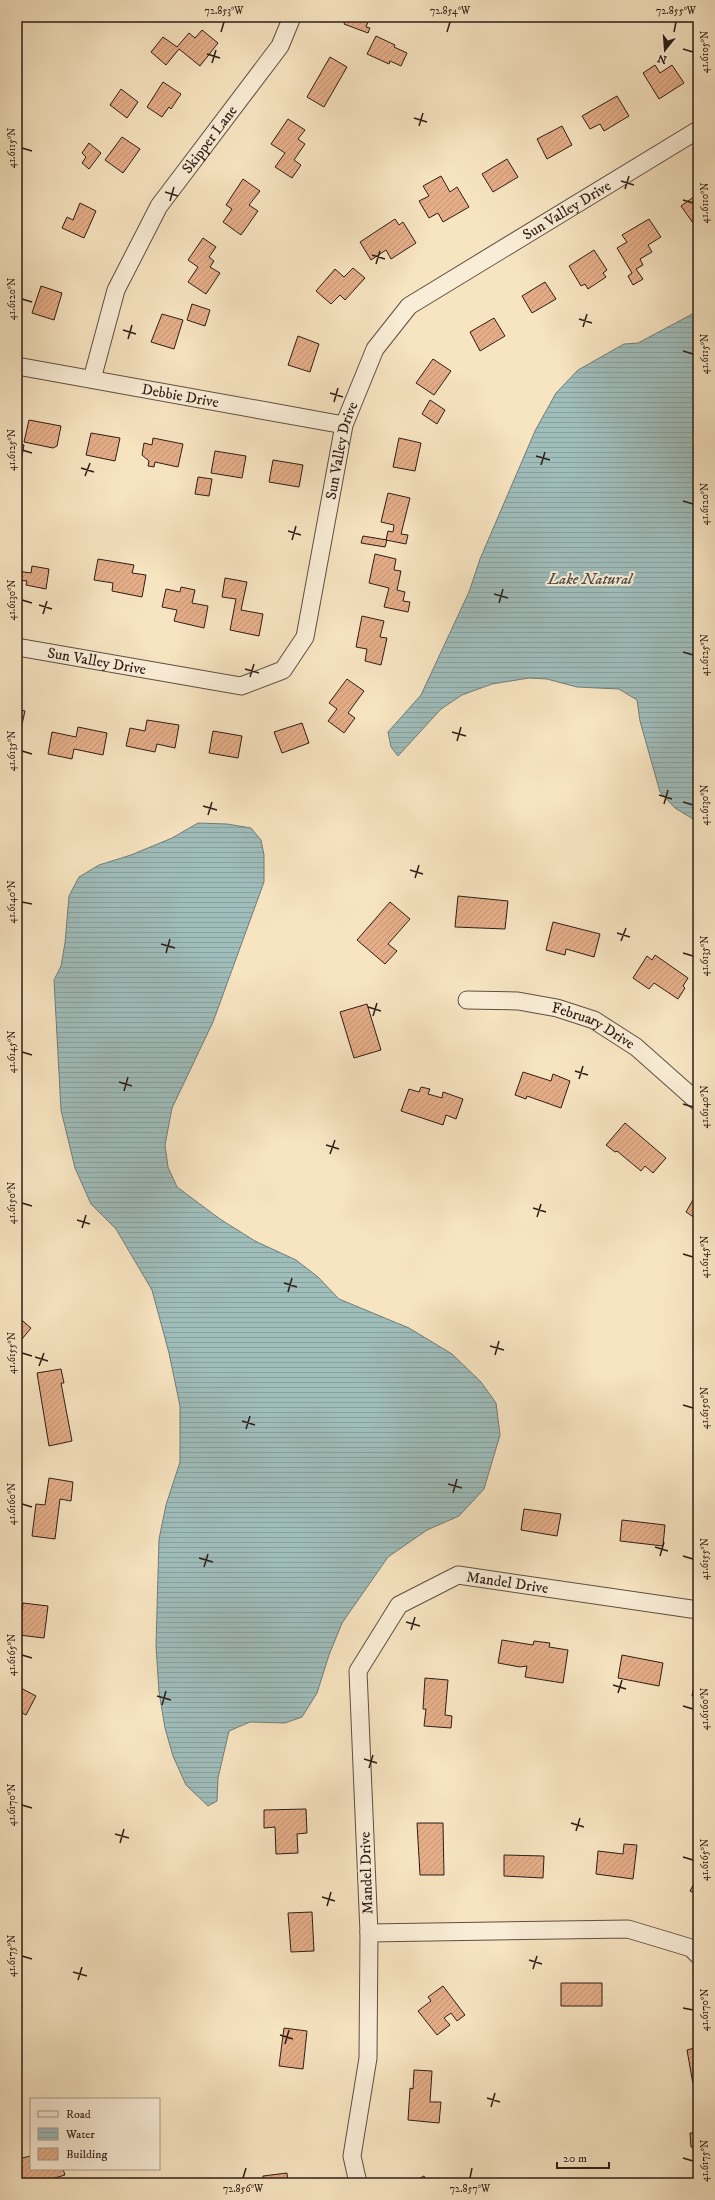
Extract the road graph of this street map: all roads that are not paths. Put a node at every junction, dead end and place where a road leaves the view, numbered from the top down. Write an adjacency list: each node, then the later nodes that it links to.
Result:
1 (292, 17): 4 (street, Skipper Lane)
2 (698, 130): 5 (street, Sun Valley Drive)
3 (17, 366): 4 (street, Debbie Drive)
4 (92, 379): 5 (street, Debbie Drive)
5 (344, 425): 6 (street, Sun Valley Drive)
6 (17, 647)
7 (467, 1000): 8 (street, February Drive)
8 (698, 1102)
9 (698, 1610): 10 (street, Mandel Drive)
10 (368, 1933): 11 (street, Mandel Drive); 12 (street, Mandel Drive)
11 (698, 1955)
12 (358, 2183)

